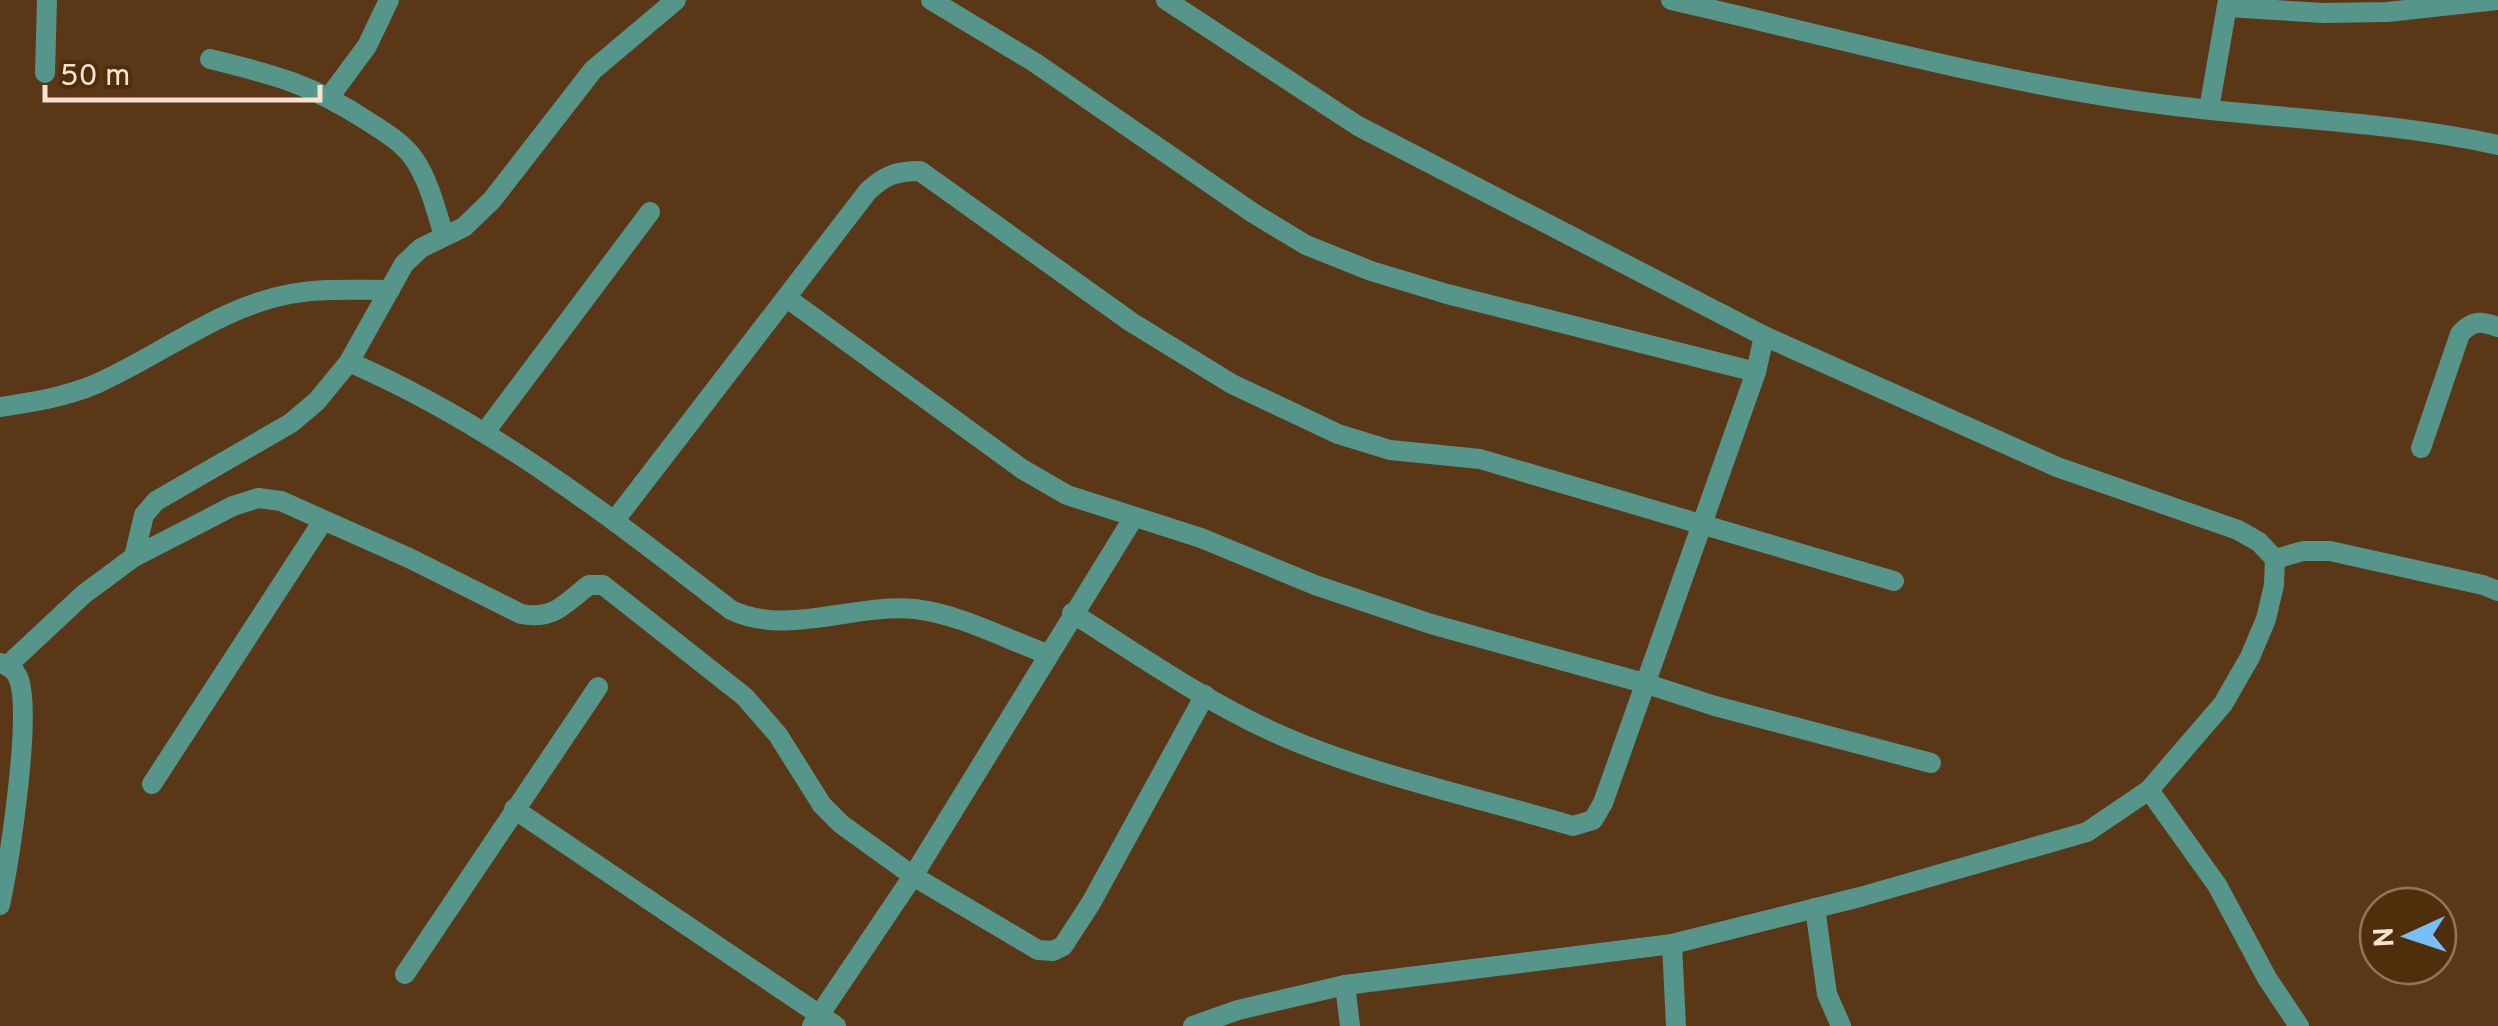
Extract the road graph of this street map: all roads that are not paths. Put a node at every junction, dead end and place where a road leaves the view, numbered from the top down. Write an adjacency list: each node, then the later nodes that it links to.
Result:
1 (46, 0): 10 (street)
2 (389, 0): 11 (street)
3 (676, 0): 15 (street)
4 (930, 0): 21 (street)
5 (1166, 0): 19 (street)
6 (1671, 0): 12 (street)
7 (2498, 0): 8 (street)
8 (2227, 4): 12 (street)
9 (210, 60): 11 (street)
10 (45, 73)
11 (330, 96): 15 (street)
12 (2209, 109): 13 (street)
13 (2498, 144)
14 (650, 212): 23 (street)
15 (444, 235): 16 (street)
16 (390, 290): 20 (street); 22 (street)
17 (787, 298): 25 (street); 26 (street); 28 (street)
18 (2498, 326): 24 (street)
19 (1764, 336): 21 (street); 30 (street)
20 (349, 362): 23 (street); 29 (street)
21 (1756, 372): 28 (street)
22 (0, 407)
23 (485, 432): 26 (street)
24 (2421, 448)
25 (1134, 517): 33 (street); 36 (street)
26 (615, 520): 34 (street)
27 (323, 522): 29 (street); 40 (street); 43 (street)
28 (1701, 524): 31 (street); 36 (street)
29 (134, 557): 35 (street)
30 (2275, 559): 32 (street); 41 (street)
31 (1894, 581)
32 (2498, 591)
33 (1072, 614): 34 (street); 38 (street)
34 (1047, 654): 43 (street)
35 (4, 664): 44 (street)
36 (1644, 683): 38 (street); 39 (street)
37 (598, 687): 42 (street)
38 (1205, 695): 43 (street)
39 (1931, 763)
40 (152, 784)
41 (2150, 790): 45 (street); 54 (street)
42 (514, 809): 47 (street); 49 (street)
43 (913, 876): 49 (street)
44 (0, 905)
45 (1815, 908): 46 (street); 53 (street)
46 (1672, 944): 48 (street); 52 (street)
47 (406, 974)
48 (1345, 985): 50 (street); 51 (street)
49 (822, 1023)
50 (1192, 1026)
51 (1350, 1026)
52 (1676, 1026)
53 (1841, 1026)
54 (2300, 1026)

